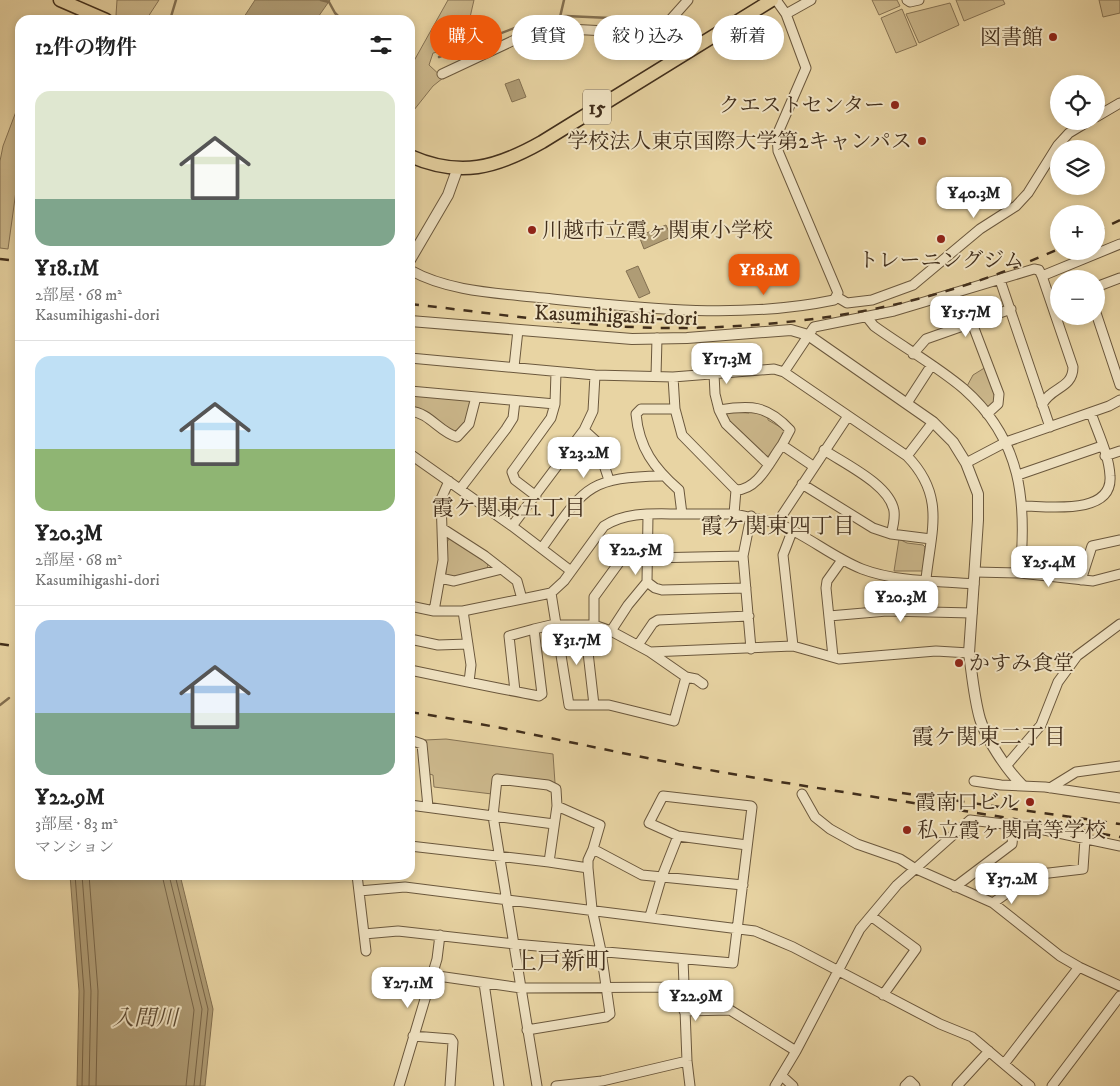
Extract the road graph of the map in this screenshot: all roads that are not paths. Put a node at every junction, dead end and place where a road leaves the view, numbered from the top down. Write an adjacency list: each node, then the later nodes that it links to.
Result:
1 (688, 0): 10 (street)
2 (772, 0): 12 (main road, 15)
3 (776, 0): 8 (street)
4 (811, 0): 8 (street)
5 (907, 0): 6 (street)
6 (919, 0)
7 (64, 2): 9 (main road)
8 (786, 14): 27 (street)
9 (94, 15)
10 (675, 15)
11 (594, 31): 13 (street)
12 (704, 42): 18 (main road, 15)
13 (442, 74)
14 (1120, 103): 15 (street)
15 (1105, 112)
16 (1074, 130): 27 (street)
17 (415, 157): 18 (main road, 15)
18 (457, 170): 20 (street)
19 (1120, 244): 22 (street)
20 (415, 252)
21 (415, 272): 27 (street)
22 (1042, 276): 24 (street); 26 (street)
23 (1120, 278): 25 (street)
24 (1000, 280): 28 (street); 29 (street)
25 (1105, 284)
26 (1050, 290)
27 (837, 297)
28 (1011, 309): 31 (street); 54 (street)
29 (866, 316): 35 (street); 37 (street)
30 (415, 321): 34 (street, Kasumihigashi-dori)
31 (972, 323): 37 (street); 59 (street)
32 (1062, 325): 54 (street)
33 (1100, 325): 47 (street)
34 (518, 330): 36 (street, Kasumihigashi-dori); 40 (street)
35 (808, 335): 36 (street, Kasumihigashi-dori); 42 (street); 52 (street, Kasumihigashi-dori)
36 (657, 338): 45 (street)
37 (913, 354): 39 (street)
38 (415, 358): 40 (street)
39 (931, 366): 52 (street); 59 (street)
40 (514, 367): 41 (street)
41 (556, 372): 44 (street); 53 (street)
42 (784, 372): 43 (street); 60 (street)
43 (714, 374): 46 (street); 56 (street)
44 (595, 375): 45 (street); 63 (street)
45 (656, 376): 46 (street)
46 (673, 377): 55 (street)
47 (1120, 385)
48 (415, 391): 49 (street)
49 (476, 397): 51 (street); 57 (street)
50 (1120, 400): 58 (street)
51 (515, 401): 53 (street); 80 (street)
52 (907, 403): 61 (street, Kasumihigashi-dori)
53 (555, 404): 82 (street)
54 (1042, 404): 62 (street)
55 (675, 409): 76 (street); 81 (street)
56 (719, 410): 65 (street); 73 (street)
57 (415, 412)
58 (1091, 413): 62 (street); 66 (street)
59 (988, 414): 64 (street)
60 (848, 416): 67 (street); 69 (street)
61 (933, 422): 69 (street); 72 (street, Kasumihigashi-dori)
62 (1050, 427): 64 (street)
63 (584, 430): 77 (street); 82 (street)
64 (1006, 442): 72 (street); 75 (street)
65 (782, 445): 73 (street); 74 (street)
66 (1102, 446): 70 (street); 75 (street)
67 (824, 450): 74 (street); 92 (street)
68 (1120, 451): 70 (street)
69 (907, 456): 93 (street)
70 (1105, 456): 83 (street)
71 (415, 458): 78 (street)
72 (966, 463): 102 (street, Kasumihigashi-dori)
73 (768, 464): 81 (street)
74 (813, 466): 79 (street)
75 (1018, 475): 83 (street)
76 (662, 476): 77 (street); 84 (street)
77 (609, 480): 96 (street)
78 (449, 482): 80 (street); 90 (street)
79 (802, 484): 88 (street); 92 (street)
80 (460, 489): 89 (street)
81 (736, 490): 85 (street)
82 (536, 496): 89 (street)
83 (1023, 506): 103 (street)
84 (682, 514): 85 (street); 86 (street)
85 (734, 514): 87 (street)
86 (648, 515): 95 (street); 101 (street)
87 (751, 516): 88 (street); 97 (street)
88 (778, 523): 91 (street)
89 (512, 526): 96 (street)
90 (443, 529): 100 (street); 105 (street)
91 (793, 529): 99 (street); 127 (street)
92 (891, 534): 93 (street)
93 (931, 538): 106 (street)
94 (1120, 540): 107 (street)
95 (648, 547): 98 (street); 121 (street)
96 (542, 548): 101 (street)
97 (743, 556): 98 (street); 110 (street)
98 (649, 558): 108 (street)
99 (842, 560): 106 (street); 118 (street)
100 (502, 569): 105 (street); 112 (street)
101 (572, 572): 111 (street)
102 (975, 572): 103 (street); 109 (street, Kasumihigashi-dori)
103 (1020, 574): 107 (street)
104 (1120, 574): 107 (street)
105 (440, 578): 114 (street)
106 (926, 579): 109 (street)
107 (1081, 580)
108 (647, 582): 110 (street); 123 (street)
109 (974, 584): 116 (street, Kasumihigashi-dori)
110 (746, 588): 117 (street)
111 (551, 593): 112 (street); 120 (street)
112 (522, 599): 115 (street)
113 (415, 607): 114 (street)
114 (434, 610): 115 (street)
115 (463, 610): 125 (street)
116 (972, 613): 118 (street); 130 (street, Kasumihigashi-dori)
117 (749, 616): 126 (street); 128 (street)
118 (828, 616): 131 (street)
119 (1120, 624): 139 (street)
120 (558, 625): 121 (street); 122 (street); 137 (street)
121 (589, 625): 123 (street); 137 (street)
122 (534, 629): 136 (street); 136 (street)
123 (611, 631): 126 (street)
124 (415, 641): 125 (street)
125 (468, 644): 134 (street)
126 (638, 645): 129 (street)
127 (793, 646): 128 (street); 131 (street)
128 (751, 649): 129 (street)
129 (650, 652): 133 (street)
130 (969, 653): 131 (street); 139 (street, Kasumihigashi-dori)
131 (833, 657)
132 (415, 671): 134 (street)
133 (686, 678): 135 (street); 137 (street)
134 (469, 682): 136 (street)
135 (703, 684)
136 (515, 691)
137 (594, 705)
138 (415, 742): 148 (street)
139 (1006, 766): 142 (street, Kasumihigashi-dori)
140 (1120, 766): 143 (street)
141 (974, 781): 142 (street)
142 (1022, 785): 143 (street)
143 (1050, 788): 145 (street)
144 (802, 794): 161 (street)
145 (1120, 798)
146 (415, 806): 148 (street)
147 (557, 806): 149 (street); 150 (street); 157 (street)
148 (428, 807): 149 (street)
149 (493, 816): 150 (street); 158 (street)
150 (554, 824): 159 (street)
151 (1014, 825): 153 (street); 161 (street); 165 (street)
152 (678, 836): 154 (street); 154 (street); 162 (street)
153 (1085, 839): 155 (street); 168 (street)
154 (747, 845): 164 (street)
155 (1120, 846)
156 (415, 847): 158 (street)
157 (593, 849): 160 (street); 162 (street)
158 (499, 856): 159 (street); 167 (street)
159 (549, 862): 160 (street)
160 (588, 868): 169 (street)
161 (914, 868): 165 (street); 171 (street)
162 (661, 879): 164 (street); 170 (street)
163 (358, 880): 166 (street)
164 (743, 885): 172 (street)
165 (955, 886): 168 (street)
166 (359, 891): 167 (street); 173 (street)
167 (506, 901): 169 (street); 175 (street)
168 (993, 903): 179 (street)
169 (592, 909): 170 (street); 177 (street)
170 (650, 916): 172 (street)
171 (871, 916): 180 (street); 187 (street)
172 (738, 928): 178 (street); 180 (street)
173 (364, 934): 174 (street); 176 (street)
174 (440, 935): 175 (street); 181 (street)
175 (514, 944): 177 (street); 186 (street)
176 (366, 951)
177 (601, 951): 178 (street); 185 (street)
178 (682, 959): 183 (street)
179 (1079, 967): 184 (street); 195 (street)
180 (839, 970): 187 (street); 192 (street)
181 (431, 975): 182 (street); 191 (street)
182 (484, 983): 186 (street); 199 (street)
183 (682, 986): 185 (street); 189 (street)
184 (1120, 986)
185 (606, 987): 186 (street); 190 (street)
186 (521, 988): 190 (street)
187 (883, 995): 193 (street)
188 (1120, 996): 209 (street)
189 (684, 1011): 192 (street); 194 (street)
190 (528, 1030): 200 (street)
191 (412, 1036): 197 (street); 198 (street)
192 (796, 1051): 196 (street)
193 (989, 1051): 195 (street); 207 (street)
194 (687, 1061): 201 (street); 202 (street)
195 (1004, 1064): 208 (street)
196 (782, 1076): 203 (street); 204 (street)
197 (399, 1086)
198 (450, 1086)
199 (499, 1086)
200 (537, 1086)
201 (556, 1086)
202 (690, 1086)
203 (775, 1086)
204 (794, 1086)
205 (905, 1086): 206 (street)
206 (915, 1086)
207 (957, 1086)
208 (1030, 1086)
209 (1052, 1086)

